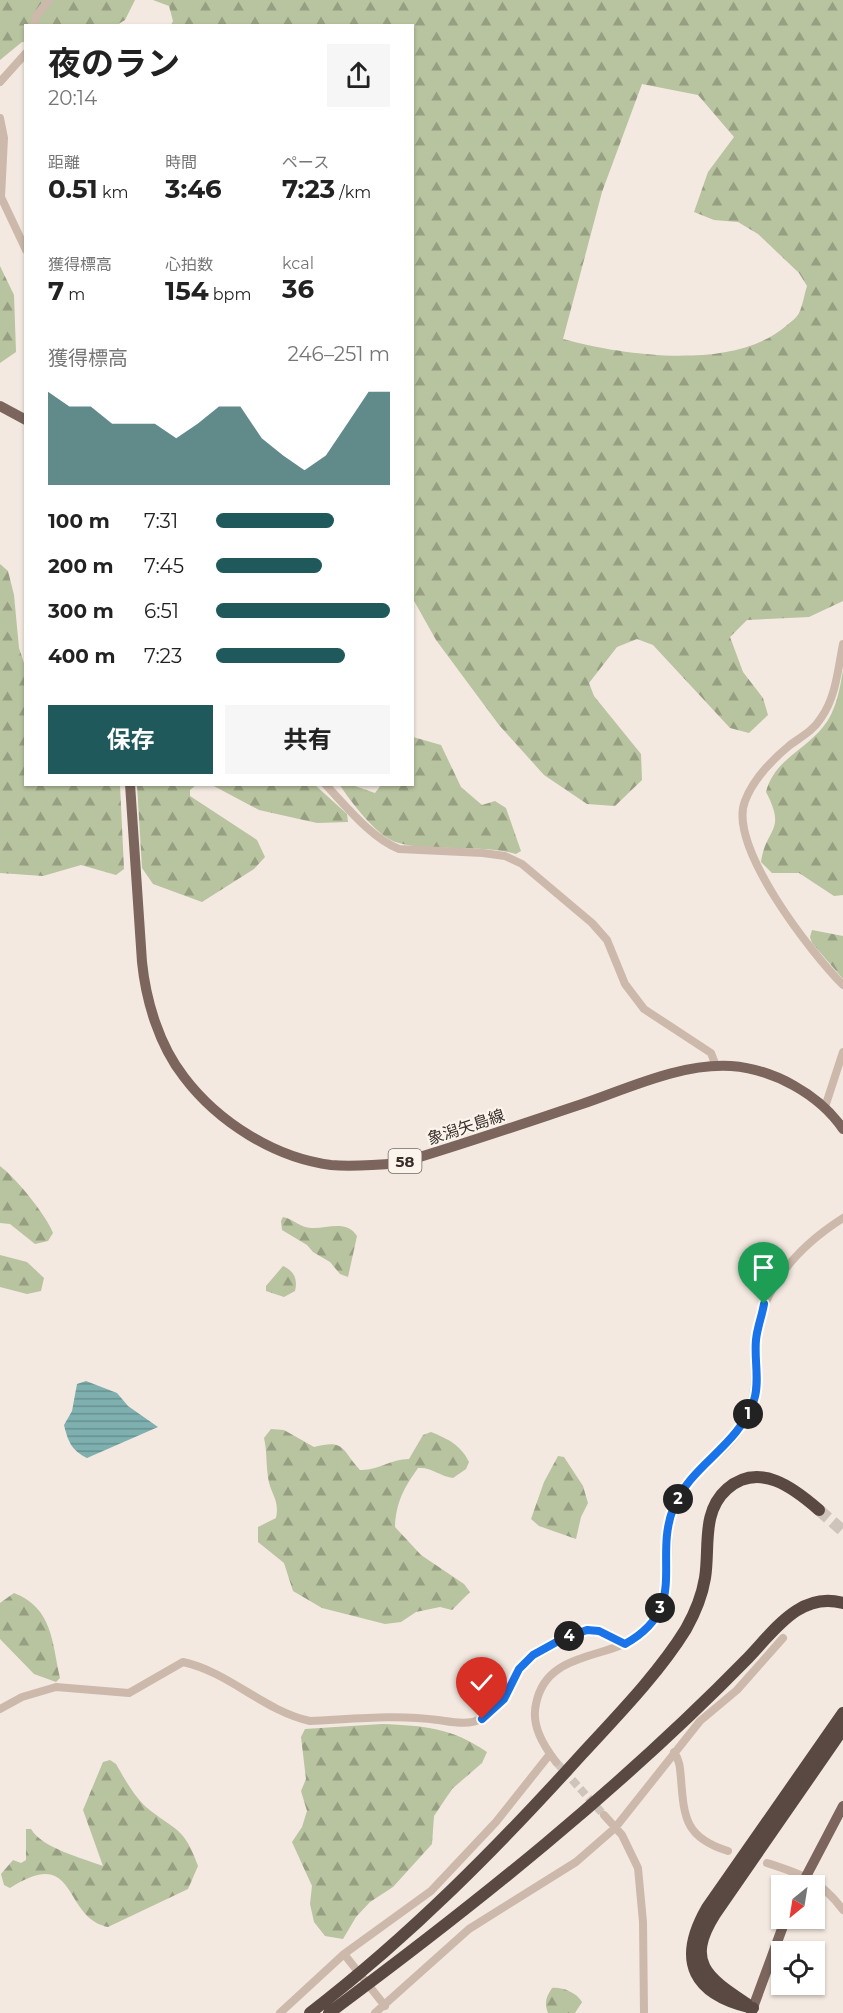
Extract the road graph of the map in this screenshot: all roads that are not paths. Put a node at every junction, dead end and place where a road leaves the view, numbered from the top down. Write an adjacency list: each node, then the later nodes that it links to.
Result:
1 (49, 0): 2 (street)
2 (34, 24)
3 (24, 55): 4 (street)
4 (0, 82)
5 (0, 118): 6 (street)
6 (0, 196): 7 (street)
7 (24, 246)
8 (0, 406): 9 (main road)
9 (24, 419)
10 (843, 644): 13 (street)
11 (130, 786): 15 (main road, 象潟矢島線 / 58)
12 (327, 786): 15 (street)
13 (843, 985)
14 (843, 1052): 16 (street)
15 (716, 1066): 16 (main road, 象潟矢島線 / 58)
16 (825, 1107): 17 (main road, 象潟矢島線 / 58)
17 (843, 1129)
18 (843, 1218): 22 (street)
19 (819, 1510): 38 (highway)
20 (843, 1603): 38 (highway)
21 (783, 1638): 26 (street)
22 (625, 1644): 23 (street); 37 (street)
23 (0, 1709)
24 (843, 1713): 40 (highway)
25 (843, 1729): 40 (highway)
26 (674, 1752): 29 (street); 30 (street)
27 (843, 1806): 33 (main road)
28 (604, 1815): 29 (street)
29 (615, 1828): 39 (street); 45 (street)
30 (728, 1851)
31 (767, 1863): 32 (street)
32 (792, 1875)
33 (807, 1875)
34 (825, 1890): 35 (street)
35 (843, 1910)
36 (782, 1929): 40 (main road)
37 (345, 1956): 39 (street); 41 (street)
38 (372, 1973): 42 (highway); 43 (highway)
39 (385, 2006): 44 (street)
40 (752, 2011)
41 (280, 2013)
42 (310, 2013)
43 (329, 2013)
44 (375, 2013)
45 (644, 2013)

